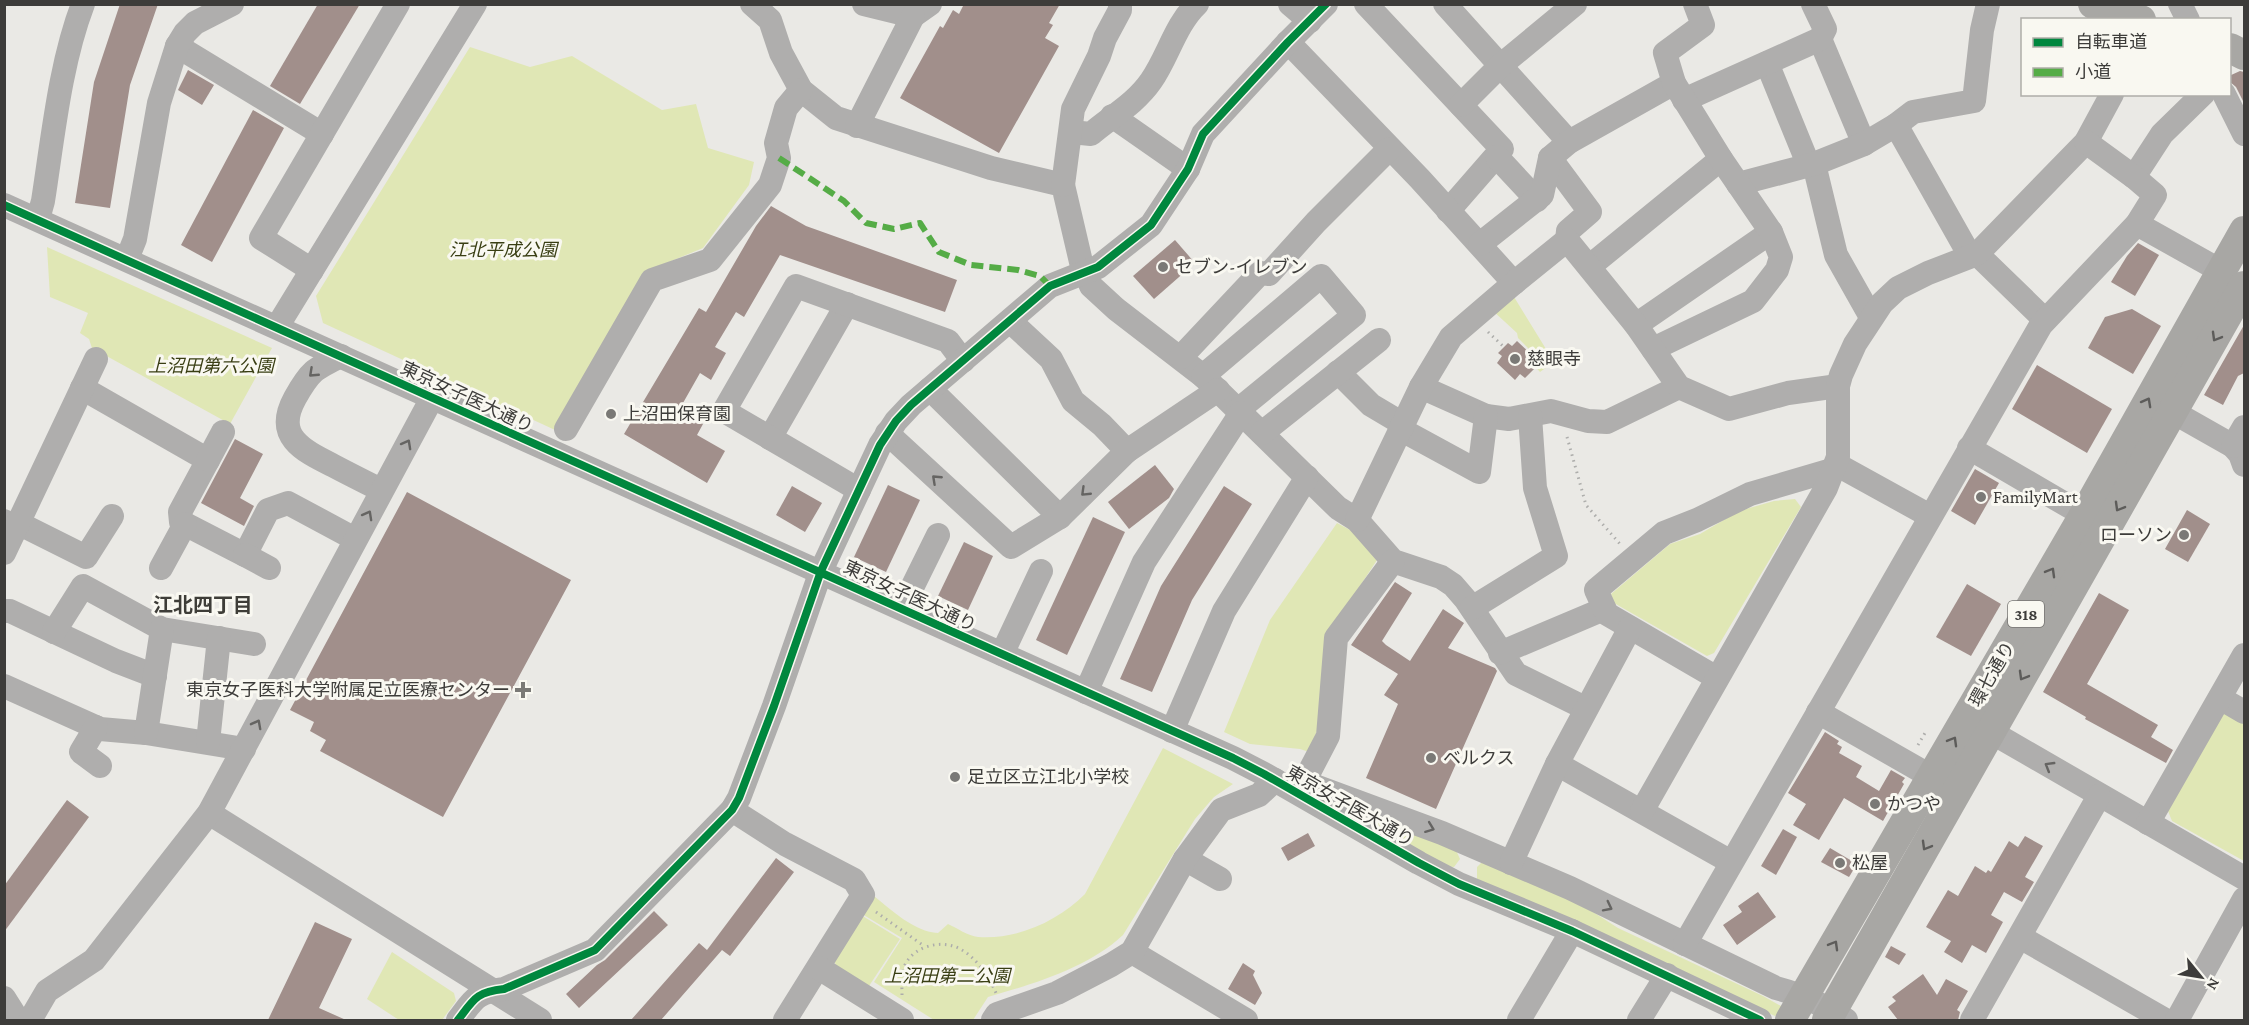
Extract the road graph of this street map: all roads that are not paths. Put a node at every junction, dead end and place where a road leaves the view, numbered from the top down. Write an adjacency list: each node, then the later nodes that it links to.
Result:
1 (83, 4): 55 (street)
2 (232, 4): 25 (street)
3 (398, 4): 38 (street)
4 (475, 4): 64 (street)
5 (752, 4): 19 (street)
6 (864, 4): 18 (street)
7 (1120, 4): 37 (street)
8 (1197, 4): 34 (street)
9 (1290, 4): 20 (street)
10 (1366, 4): 33 (street)
11 (1445, 4): 27 (street)
12 (1575, 4): 27 (street)
13 (1695, 4): 29 (street)
14 (1813, 4): 23 (street)
15 (1988, 4): 35 (street)
16 (2093, 4): 21 (main road)
17 (2180, 4): 22 (street)
18 (922, 10): 36 (street)
19 (775, 12): 28 (street)
20 (1318, 13): 24 (street)
21 (2135, 18)
22 (2187, 18)
23 (1820, 39): 26 (street); 42 (street)
24 (1288, 42): 43 (street); 48 (street)
25 (177, 46): 38 (street); 62 (street)
26 (1767, 63): 29 (street); 47 (street)
27 (1500, 66): 33 (street); 40 (street)
28 (801, 90): 36 (street); 93 (street)
29 (1679, 92): 40 (street); 46 (street)
30 (2111, 96): 41 (street)
31 (2201, 96): 49 (street)
32 (2225, 96): 39 (street)
33 (1461, 105): 44 (street)
34 (1112, 116): 37 (street); 48 (street)
35 (1896, 125): 42 (street); 61 (street)
36 (857, 126): 51 (street)
37 (1071, 132): 51 (street)
38 (322, 134): 64 (street)
39 (2244, 134)
40 (1569, 142): 45 (street)
41 (2086, 142): 49 (street); 61 (street)
42 (1864, 144): 47 (street)
43 (1389, 149): 54 (street); 77 (street)
44 (1497, 157): 52 (street); 54 (street)
45 (1550, 158): 52 (street); 59 (street)
46 (1721, 159): 50 (street); 63 (street)
47 (1812, 165): 50 (street); 69 (street)
48 (1188, 169): 65 (street)
49 (2134, 177): 56 (street)
50 (1738, 184): 58 (street)
51 (1063, 185): 65 (street)
52 (1537, 200): 60 (street)
53 (4, 204): 55 (street, 東京女子医大通り)
54 (1448, 212): 60 (street)
55 (38, 219): 62 (street, 東京女子医大通り)
56 (2137, 224): 66 (street); 70 (street)
57 (2244, 231): 66 (main road, 環七通り / 318)
58 (1771, 232): 72 (street); 75 (street)
59 (1568, 240): 63 (street); 67 (street)
60 (1480, 244): 67 (street)
61 (1973, 255): 69 (street); 70 (street)
62 (127, 260): 73 (street, 東京女子医大通り)
63 (1590, 266): 72 (street)
64 (312, 270): 73 (street)
65 (1085, 274): 71 (street); 77 (street)
66 (2233, 279): 89 (main road, 環七通り / 318, one-way to 89); 106 (main road, 環七通り / 318, one-way to 66)
67 (1514, 283): 83 (street)
68 (847, 304): 79 (street); 97 (street); 97 (street)
69 (1871, 316): 82 (street)
70 (2045, 320): 99 (street)
71 (1010, 321): 79 (street); 100 (street)
72 (1636, 325): 75 (street)
73 (277, 327): 76 (street, 東京女子医大通り)
74 (1379, 340): 80 (street)
75 (1653, 349): 84 (street)
76 (341, 356): 87 (street, 東京女子医大通り); 104 (street, one-way to 104)
77 (1181, 357): 81 (street)
78 (96, 359): 85 (street)
79 (963, 361): 86 (street)
80 (1338, 372): 92 (street); 95 (street)
81 (1211, 383): 88 (street); 88 (street); 100 (street)
82 (1838, 386): 84 (street); 102 (street)
83 (1421, 387): 90 (street); 92 (street)
84 (1679, 387): 91 (street)
85 (82, 388): 101 (street); 111 (street)
86 (930, 389): 96 (street); 109 (street)
87 (432, 398): 104 (street, one-way to 87); 120 (street, 東京女子医大通り)
88 (1240, 411): 95 (street); 137 (street)
89 (2174, 412): 98 (street); 144 (main road, 環七通り / 318, one-way to 144)
90 (1486, 416): 91 (street); 92 (street)
91 (1530, 416): 123 (street)
92 (1402, 427): 110 (street)
93 (566, 429)
94 (223, 432): 101 (street)
95 (1262, 433): 103 (street)
96 (887, 434): 105 (street); 109 (street, one-way to 96)
97 (770, 438): 105 (street)
98 (2240, 446)
99 (1969, 448): 106 (street); 108 (street)
100 (1127, 452): 109 (street, one-way to 109)
101 (208, 460): 112 (street)
102 (1835, 469): 108 (street); 124 (street); 135 (street)
103 (1307, 477): 110 (street); 143 (street)
104 (381, 490): 114 (street, one-way to 104)
105 (859, 490): 120 (street)
106 (2084, 514): 150 (main road, 環七通り / 318, one-way to 106)
107 (112, 516): 111 (street)
108 (1930, 516): 140 (street)
109 (1060, 517)
110 (1357, 520): 117 (street)
111 (10, 524): 115 (street)
112 (184, 524): 116 (street); 118 (street)
113 (938, 535): 122 (street)
114 (355, 539): 116 (street); 147 (street, one-way to 114)
115 (4, 553)
116 (244, 555): 119 (street)
117 (1393, 561): 123 (street); 152 (street)
118 (161, 568)
119 (269, 568)
120 (821, 571): 122 (street, 東京女子医大通り); 154 (street)
121 (1041, 571): 132 (street)
122 (902, 608): 132 (street, 東京女子医大通り)
123 (1472, 608): 131 (street)
124 (1604, 609): 126 (street); 131 (street)
125 (4, 611): 128 (street)
126 (1630, 628): 135 (street); 139 (street)
127 (162, 629): 128 (street); 129 (street); 134 (street)
128 (54, 632): 134 (street)
129 (219, 638): 130 (street); 146 (street)
130 (254, 644)
131 (1500, 653): 139 (street)
132 (1002, 654): 137 (street, 東京女子医大通り)
133 (2244, 655): 138 (street)
134 (155, 676): 145 (street)
135 (1717, 678): 155 (street)
136 (4, 686): 142 (street)
137 (1086, 692): 143 (street, 東京女子医大通り)
138 (2220, 698): 141 (street); 157 (street)
139 (1585, 708): 148 (street)
140 (1818, 712): 150 (street); 159 (street)
141 (2244, 712)
142 (96, 727): 145 (street); 149 (street)
143 (1172, 731): 151 (street, 東京女子医大通り)
144 (1991, 732): 153 (street, one-way to 144); 175 (main road, 環七通り / 318, one-way to 175)
145 (147, 733): 146 (street)
146 (208, 742): 147 (street)
147 (244, 749): 156 (street)
148 (1557, 764): 155 (street); 160 (street)
149 (100, 766)
150 (1932, 777): 171 (main road, 環七通り / 318, one-way to 150)
151 (1275, 780): 152 (street, 東京女子医大通り); 158 (street); 164 (street, 東京女子医大通り)
152 (1304, 782): 160 (street, 東京女子医大通り, one-way to 160)
153 (2099, 796): 157 (street); 165 (street)
154 (732, 810): 168 (street); 170 (street)
155 (1642, 811): 159 (street)
156 (209, 813): 170 (street); 174 (street)
157 (2148, 823): 161 (street)
158 (1185, 859): 162 (street); 167 (street)
159 (1731, 862): 166 (street)
160 (1511, 863): 166 (street, 東京女子医大通り, one-way to 166)
161 (2244, 878)
162 (1220, 879)
163 (2244, 899): 177 (street)
164 (1572, 931): 169 (street, 東京女子医大通り); 181 (street)
165 (2020, 937): 177 (street); 184 (street)
166 (1685, 944): 171 (street, 東京女子医大通り)
167 (1132, 952): 172 (street); 176 (street)
168 (819, 968): 173 (street); 180 (street)
169 (1667, 975): 182 (street); 183 (street, 東京女子医大通り)
170 (490, 991): 178 (street); 179 (street)
171 (1797, 1008): 175 (street, 東京女子医大通り)
172 (1004, 1012)
173 (903, 1013)
174 (16, 1015)
175 (1835, 1017)
176 (1236, 1018)
177 (2181, 1018)
178 (458, 1020)
179 (540, 1020)
180 (785, 1020)
181 (1519, 1020)
182 (1639, 1020)
183 (1760, 1020)
184 (1972, 1020)

